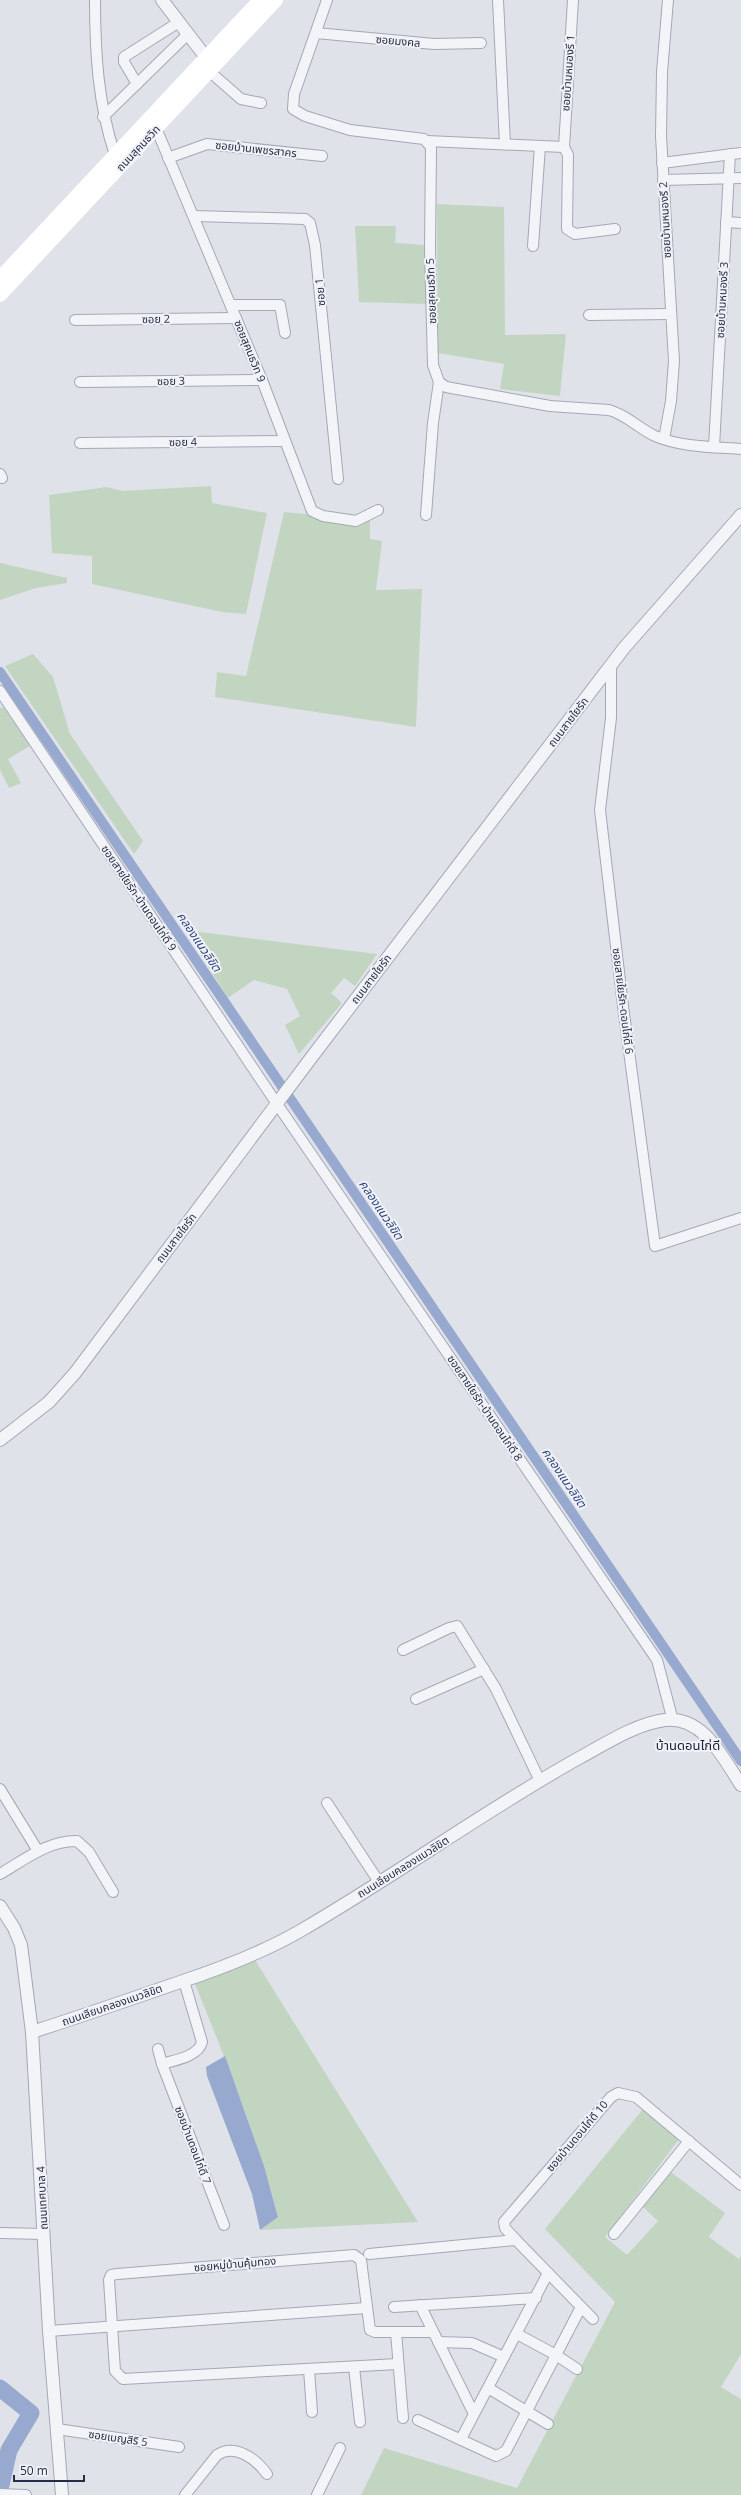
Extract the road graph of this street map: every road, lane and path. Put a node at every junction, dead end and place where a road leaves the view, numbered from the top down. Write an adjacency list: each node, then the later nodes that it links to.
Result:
1 (95, 0): 16 (street)
2 (162, 0): 9 (street)
3 (276, 0): 13 (main road, ถนนสุคนธวิท)
4 (327, 0): 10 (street)
5 (498, 0): 19 (street)
6 (573, 0): 21 (street, ซอยบ้านหนองรี 1)
7 (668, 0): 27 (street, ซอยบ้านหนองรี 2)
8 (256, 1): 13 (main road, ถนนสุคนธวิท)
9 (178, 22): 11 (street); 14 (street)
10 (316, 33): 12 (street, ซอยมงคล); 18 (street)
11 (188, 34): 13 (street); 14 (street)
12 (482, 43)
13 (210, 65): 15 (street); 17 (main road, ถนนสุคนธวิท); 24 (main road, ถนนสุคนธวิท)
14 (137, 84): 16 (street)
15 (261, 103)
16 (103, 117): 24 (street)
17 (156, 128): 26 (street, ซอยสุคนธวิท 9); 37 (main road, ถนนสุคนธวิท)
18 (427, 141): 19 (street); 46 (street, ซอยสุคนธวิท 5)
19 (505, 144): 20 (street)
20 (540, 146): 21 (street); 35 (street)
21 (564, 147): 34 (street, ซอยบ้านหนองรี 1)
22 (741, 153): 23 (street)
23 (730, 154): 27 (street); 28 (street, ซอยบ้านหนองรี 3)
24 (115, 155): 36 (main road, ถนนสุคนธวิท)
25 (322, 156): 26 (street, ซอยบ้านเพชรสาคร)
26 (168, 158): 31 (street, ซอยสุคนธวิท 9)
27 (662, 163): 30 (street, ซอยบ้านหนองรี 2)
28 (727, 178): 29 (street); 30 (street); 32 (street, ซอยบ้านหนองรี 3)
29 (741, 178)
30 (663, 180): 39 (street, ซอยบ้านหนองรี 2)
31 (194, 216): 38 (street, ซอยสุคนธวิท 9); 52 (street, ซอย 1)
32 (726, 222): 33 (street); 50 (street, ซอยบ้านหนองรี 3)
33 (741, 223)
34 (615, 229)
35 (533, 246)
36 (0, 278)
37 (0, 295)
38 (231, 305): 41 (street, ซอยสุคนธวิท 9); 43 (street)
39 (670, 314): 40 (street); 47 (street, ซอยบ้านหนองรี 2)
40 (589, 315)
41 (236, 318): 42 (street, ซอย 2); 44 (street, ซอยสุคนธวิท 9)
42 (75, 320)
43 (284, 334)
44 (262, 380): 45 (street, ซอย 3); 48 (street, ซอยสุคนธวิท 9)
45 (80, 382)
46 (439, 382): 47 (street); 54 (street)
47 (664, 439): 50 (street)
48 (285, 441): 49 (street, ซอย 4); 53 (street, ซอยสุคนธวิท 9)
49 (80, 443)
50 (714, 447): 51 (street)
51 (741, 449)
52 (338, 479)
53 (378, 510)
54 (426, 515)
55 (741, 515): 56 (street, ถนนสายใยรัก)
56 (611, 666): 58 (street, ถนนสายใยรัก); 59 (street, ซอยสายใยรัก-ดอนไก่ดี 6)
57 (0, 691): 58 (street, ซอยสายใยรัก-บ้านดอนไก่ดี 9)
58 (279, 1102): 60 (street, ถนนสายใยรัก); 64 (street, ซอยสายใยรัก-บ้านดอนไก่ดี 8)
59 (741, 1218)
60 (0, 1440)
61 (403, 1650): 62 (street)
62 (484, 1669): 63 (street); 65 (street)
63 (416, 1699)
64 (673, 1720): 65 (street, ถนนเลียบคลองแนวลิขิต); 66 (street, ถนนเลียบคลองแนวลิขิต)
65 (540, 1781): 71 (street, ถนนเลียบคลองแนวลิขิต)
66 (741, 1785)
67 (0, 1789): 69 (street)
68 (327, 1803): 71 (street)
69 (38, 1851): 70 (street); 72 (street)
70 (0, 1874)
71 (379, 1882): 74 (street, ถนนเลียบคลองแนวลิขิต)
72 (113, 1892)
73 (0, 1906): 75 (street, ถนนเทศบาล 4)
74 (184, 1981): 75 (street, ถนนเลียบคลองแนวลิขิต); 77 (street)
75 (32, 2032): 82 (street, ถนนเทศบาล 4)
76 (158, 2049): 77 (street, ซอยบ้านดอนไก่ดี 7)
77 (162, 2064): 80 (street, ซอยบ้านดอนไก่ดี 7)
78 (689, 2141): 79 (street, ซอยบ้านดอนไก่ดี 10); 83 (street); 84 (street, ซอยบ้านดอนไก่ดี 10)
79 (741, 2185)
80 (224, 2225)
81 (0, 2233): 82 (street)
82 (44, 2234): 94 (street, ถนนเทศบาล 4)
83 (614, 2234)
84 (516, 2240): 85 (street); 86 (street)
85 (369, 2254)
86 (548, 2273): 87 (street); 90 (street)
87 (536, 2298): 88 (street); 97 (street)
88 (420, 2305): 89 (street); 96 (street)
89 (394, 2307)
90 (581, 2307): 92 (street); 99 (street)
91 (366, 2308): 93 (street); 93 (street, ซอยหมู่บ้านคุ้มทอง); 95 (street, ซอยหมู่บ้านคุ้มทอง)
92 (593, 2319)
93 (112, 2326): 94 (street); 103 (street, ซอยหมู่บ้านคุ้มทอง)
94 (49, 2331): 113 (street, ถนนเทศบาล 4)
95 (396, 2332): 96 (street, ซอยหมู่บ้านคุ้มทอง); 101 (street)
96 (433, 2332): 98 (street)
97 (517, 2334): 99 (street); 100 (street)
98 (438, 2342): 100 (street); 108 (street)
99 (556, 2355): 104 (street); 106 (street)
100 (504, 2357): 105 (street)
101 (398, 2364): 102 (street, ซอยหมู่บ้านคุ้มทอง); 109 (street)
102 (354, 2367): 103 (street, ซอยหมู่บ้านคุ้มทอง); 111 (street)
103 (309, 2369): 107 (street)
104 (577, 2369)
105 (488, 2388): 106 (street); 108 (street)
106 (528, 2411): 112 (street); 114 (street)
107 (312, 2412)
108 (474, 2414): 114 (street)
109 (403, 2418)
110 (418, 2420): 114 (street)
111 (360, 2422)
112 (548, 2424)
113 (57, 2429): 115 (street, ซอยเบญสิริ 5); 121 (street, ถนนเทศบาล 4)
114 (461, 2439)
115 (179, 2447)
116 (340, 2448): 123 (street)
117 (267, 2474): 122 (street)
118 (0, 2494): 119 (street)
119 (14, 2494): 120 (street)
120 (26, 2495)
121 (62, 2495)
122 (185, 2495)
123 (317, 2495)

